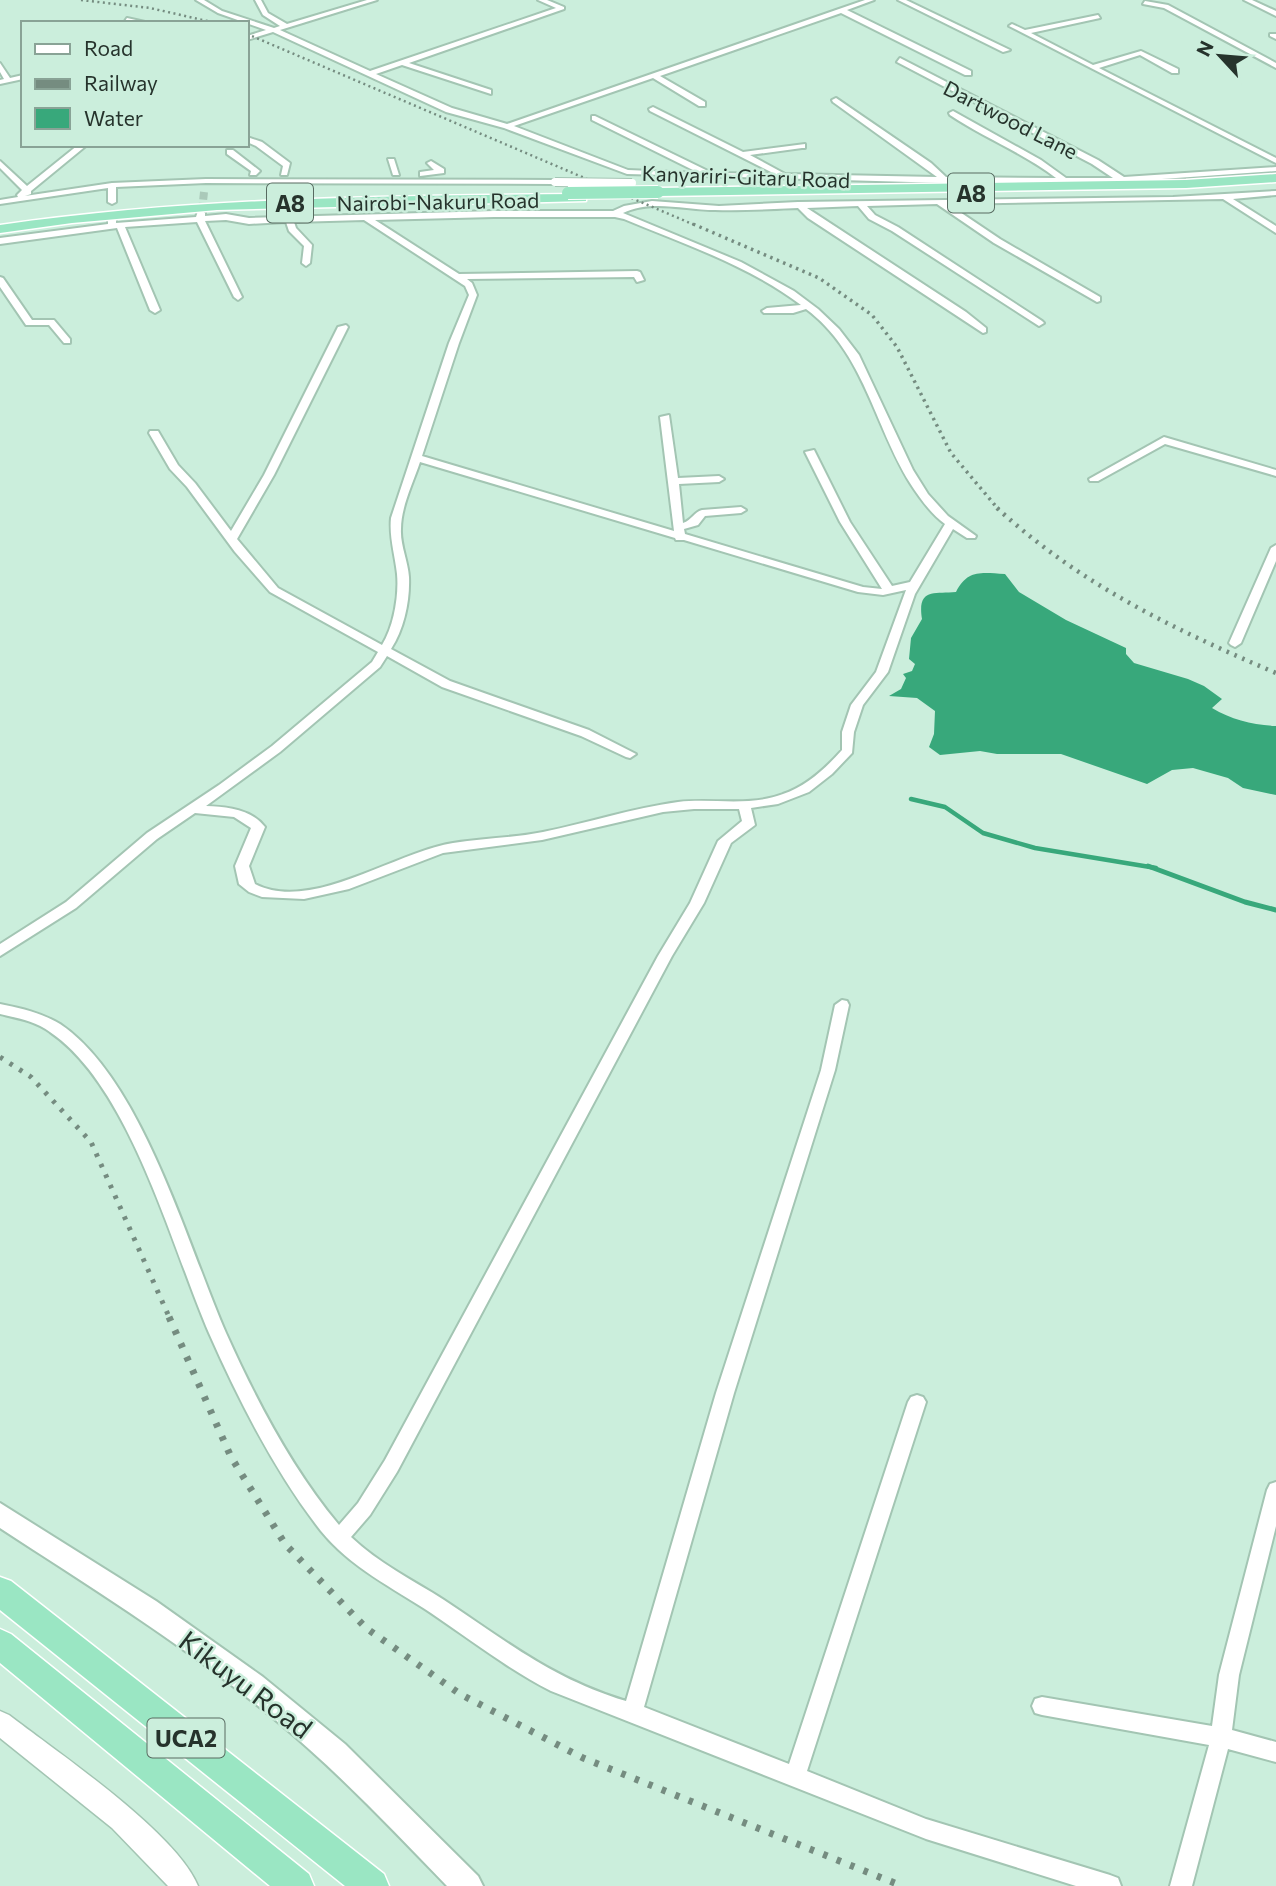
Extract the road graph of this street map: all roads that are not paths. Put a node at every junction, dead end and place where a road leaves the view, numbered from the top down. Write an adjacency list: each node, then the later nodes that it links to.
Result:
1 (200, 0): 14 (street, Kanyariri-Gitaru Road)
2 (259, 0): 16 (street)
3 (374, 0): 16 (street)
4 (541, 0): 23 (street)
5 (867, 0): 9 (street)
6 (901, 0): 21 (street)
7 (1247, 0): 10 (street)
8 (1145, 3): 25 (street)
9 (842, 10): 28 (street); 30 (street)
10 (1276, 14)
11 (1098, 17): 19 (street)
12 (127, 20): 13 (street)
13 (132, 21)
14 (246, 21)
15 (248, 22): 18 (street, Kanyariri-Gitaru Road)
16 (285, 26): 18 (street)
17 (1012, 26): 19 (street)
18 (273, 30): 20 (street); 29 (street, Kanyariri-Gitaru Road)
19 (1026, 32): 26 (street)
20 (248, 38)
21 (1006, 50)
22 (900, 60): 55 (street, Dartwood Lane)
23 (402, 63): 29 (street); 32 (street)
24 (0, 65): 31 (street)
25 (1276, 66)
26 (1093, 67): 27 (street); 45 (street)
27 (1175, 71)
28 (968, 73)
29 (370, 74): 38 (street, Kanyariri-Gitaru Road)
30 (655, 76): 34 (street); 38 (street)
31 (4, 81)
32 (488, 92)
33 (836, 100): 58 (street)
34 (702, 104)
35 (653, 109): 43 (street)
36 (953, 113): 59 (street)
37 (595, 118): 53 (street)
38 (507, 125): 53 (street, Kanyariri-Gitaru Road)
39 (248, 139): 50 (street)
40 (802, 146): 43 (street)
41 (81, 147): 61 (street)
42 (230, 152): 49 (street)
43 (742, 154): 54 (street)
44 (391, 161): 51 (street)
45 (1276, 161)
46 (0, 163): 67 (street)
47 (431, 163): 51 (street)
48 (1276, 169): 55 (street, Kanyariri-Gitaru Road)
49 (253, 173): 50 (street); 56 (street)
50 (284, 173): 52 (street)
51 (396, 173): 52 (street)
52 (309, 174): 57 (street)
53 (711, 176): 54 (street, Kanyariri-Gitaru Road)
54 (785, 177): 62 (street, Kanyariri-Gitaru Road)
55 (1121, 179): 59 (street, Kanyariri-Gitaru Road)
56 (206, 181): 57 (street); 63 (street); 65 (street)
57 (325, 181): 62 (street, bridge)
58 (946, 181): 59 (street, Kanyariri-Gitaru Road); 62 (street, Kanyariri-Gitaru Road)
59 (1065, 181)
60 (1276, 181): 62 (highway, A8); 68 (highway, A8)
61 (38, 184): 64 (street); 67 (street)
62 (889, 184): 68 (highway, A8)
63 (112, 185): 64 (street); 73 (street)
64 (56, 192): 67 (street)
65 (204, 192)
66 (1276, 193): 70 (street)
67 (31, 194): 72 (street)
68 (662, 195): 69 (highway, Nairobi-Nakuru Road / A8)
69 (574, 196): 71 (highway, Nairobi-Nakuru Road / A8); 82 (highway, Nairobi-Nakuru Road / A8)
70 (1226, 198): 74 (street); 85 (street)
71 (549, 199): 79 (street); 84 (highway, Nairobi-Nakuru Road / A8)
72 (0, 202)
73 (111, 202)
74 (939, 202): 75 (street); 92 (street)
75 (860, 203): 76 (street); 96 (street)
76 (798, 204): 77 (street); 98 (street)
77 (615, 214): 80 (street); 93 (street)
78 (201, 215): 79 (street); 83 (street); 91 (street)
79 (226, 217): 81 (street)
80 (365, 217): 81 (street); 88 (street)
81 (289, 220): 87 (street)
82 (0, 222)
83 (115, 223): 86 (street); 94 (street)
84 (0, 229)
85 (1276, 230)
86 (0, 241)
87 (306, 263)
88 (456, 277): 90 (street); 103 (street)
89 (0, 280): 99 (street)
90 (640, 280)
91 (238, 297)
92 (1097, 299)
93 (806, 306): 95 (street); 109 (street)
94 (155, 310)
95 (768, 311)
96 (1039, 323)
97 (344, 327): 112 (street)
98 (983, 330)
99 (67, 341)
100 (665, 417): 107 (street)
101 (154, 433): 112 (street)
102 (810, 452): 115 (street)
103 (415, 457): 110 (street); 117 (street)
104 (1276, 473): 106 (street)
105 (719, 479): 107 (street)
106 (1094, 479)
107 (673, 481): 110 (street)
108 (741, 510): 110 (street)
109 (949, 526): 111 (street); 114 (street)
110 (680, 533): 115 (street)
111 (971, 536)
112 (231, 540): 117 (street)
113 (1276, 548): 116 (street)
114 (916, 584): 115 (street); 119 (street)
115 (889, 590)
116 (1236, 643)
117 (384, 652): 118 (street); 120 (street)
118 (630, 754)
119 (744, 805): 120 (street); 127 (street)
120 (194, 809): 121 (street)
121 (0, 951)
122 (842, 1006): 131 (street)
123 (0, 1009): 127 (street)
124 (917, 1402): 135 (street)
125 (1276, 1490): 133 (street)
126 (0, 1514): 139 (main road, Kikuyu Road)
127 (339, 1538): 131 (street)
128 (0, 1591): 138 (highway, UCA2)
129 (0, 1644): 137 (highway, UCA2)
130 (1042, 1706): 133 (street)
131 (633, 1712): 135 (street)
132 (0, 1723): 136 (street)
133 (1221, 1737): 134 (street); 141 (street)
134 (1276, 1752)
135 (795, 1777): 140 (street)
136 (185, 1886)
137 (297, 1886)
138 (372, 1886)
139 (468, 1886)
140 (1110, 1886)
141 (1181, 1886)

